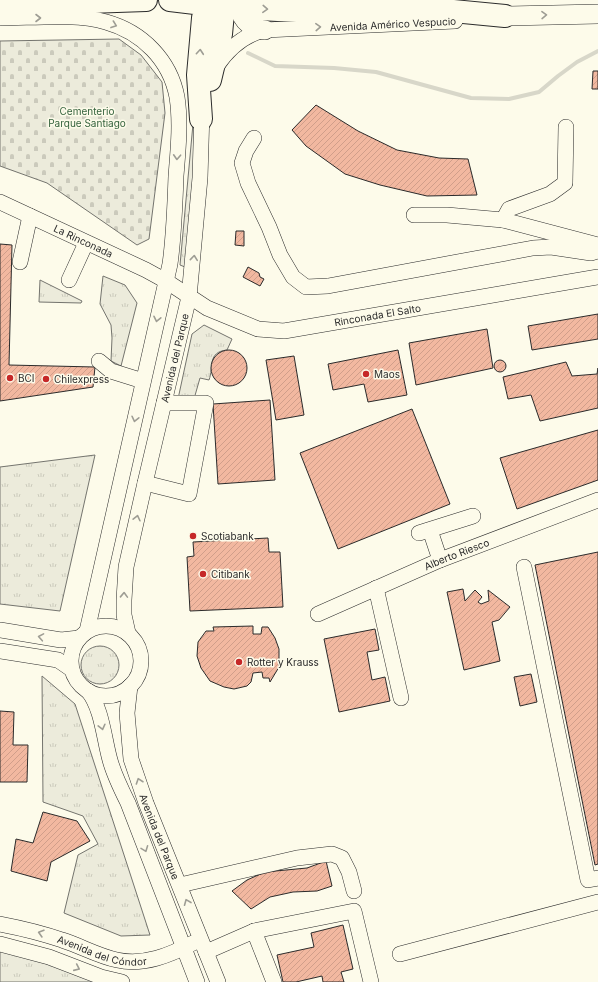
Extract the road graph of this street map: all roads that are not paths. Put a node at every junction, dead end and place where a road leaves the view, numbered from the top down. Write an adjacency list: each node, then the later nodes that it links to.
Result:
1 (146, 0): 3 (highway)
2 (170, 0): 6 (highway, one-way to 6)
3 (0, 5)
4 (598, 14): 6 (main road, Avenida Américo Vespucio, one-way to 4)
5 (223, 16): 8 (main road); 9 (highway); 10 (highway, one-way to 5)
6 (505, 16): 8 (street, Avenida Américo Vespucio, one-way to 6)
7 (0, 18): 23 (street, one-way to 23)
8 (265, 30): 9 (street, Avenida Américo Vespucio)
9 (210, 80): 10 (street, Avenida del Parque)
10 (202, 119): 24 (street, Avenida del Parque, one-way to 10)
11 (566, 127): 16 (street)
12 (254, 138): 19 (street)
13 (0, 202): 15 (street, La Rinconada)
14 (414, 215): 16 (street)
15 (30, 216): 17 (street, La Rinconada); 20 (street)
16 (503, 220): 18 (street)
17 (86, 243): 22 (street); 23 (street, La Rinconada)
18 (598, 244)
19 (598, 252)
20 (20, 262)
21 (598, 277): 24 (street, Rinconada El Salto)
22 (69, 280)
23 (166, 281): 24 (street, Rinconada El Salto); 26 (street, one-way to 26)
24 (189, 297): 27 (street, Avenida del Parque)
25 (99, 361): 26 (street)
26 (143, 381): 37 (street, one-way to 37)
27 (164, 403): 28 (street, Avenida del Parque); 28 (street)
28 (145, 483): 36 (street, Avenida del Parque, one-way to 28)
29 (598, 500): 31 (street, Alberto Riesco)
30 (473, 516): 31 (street)
31 (440, 560): 33 (street, Alberto Riesco)
32 (524, 567): 43 (street)
33 (376, 588): 34 (street, Alberto Riesco); 42 (street)
34 (318, 614)
35 (0, 630): 37 (street, one-way to 35)
36 (128, 633): 37 (street); 40 (street)
37 (83, 634): 39 (street)
38 (0, 651): 39 (street)
39 (71, 669): 41 (street)
40 (130, 686): 41 (street); 44 (street, Avenida del Parque, one-way to 40)
41 (88, 692): 51 (street, Avenida del Parque, one-way to 51)
42 (401, 698)
43 (598, 878)
44 (180, 885): 45 (street); 50 (street, Avenida del Parque, one-way to 44)
45 (354, 891)
46 (598, 902): 52 (street)
47 (0, 924): 51 (street, Avenida del Cóndor, one-way to 47)
48 (254, 931): 50 (street, Avenida del Cóndor); 56 (street); 57 (street, Avenida del Cóndor)
49 (0, 944): 55 (street, Avenida del Cóndor, one-way to 55)
50 (204, 945): 51 (street, Avenida del Cóndor); 53 (street, Avenida del Parque)
51 (184, 948): 54 (street, Avenida del Parque)
52 (400, 954)
53 (216, 975): 54 (street)
54 (193, 980)
55 (122, 982)
56 (274, 982)
57 (372, 982)

